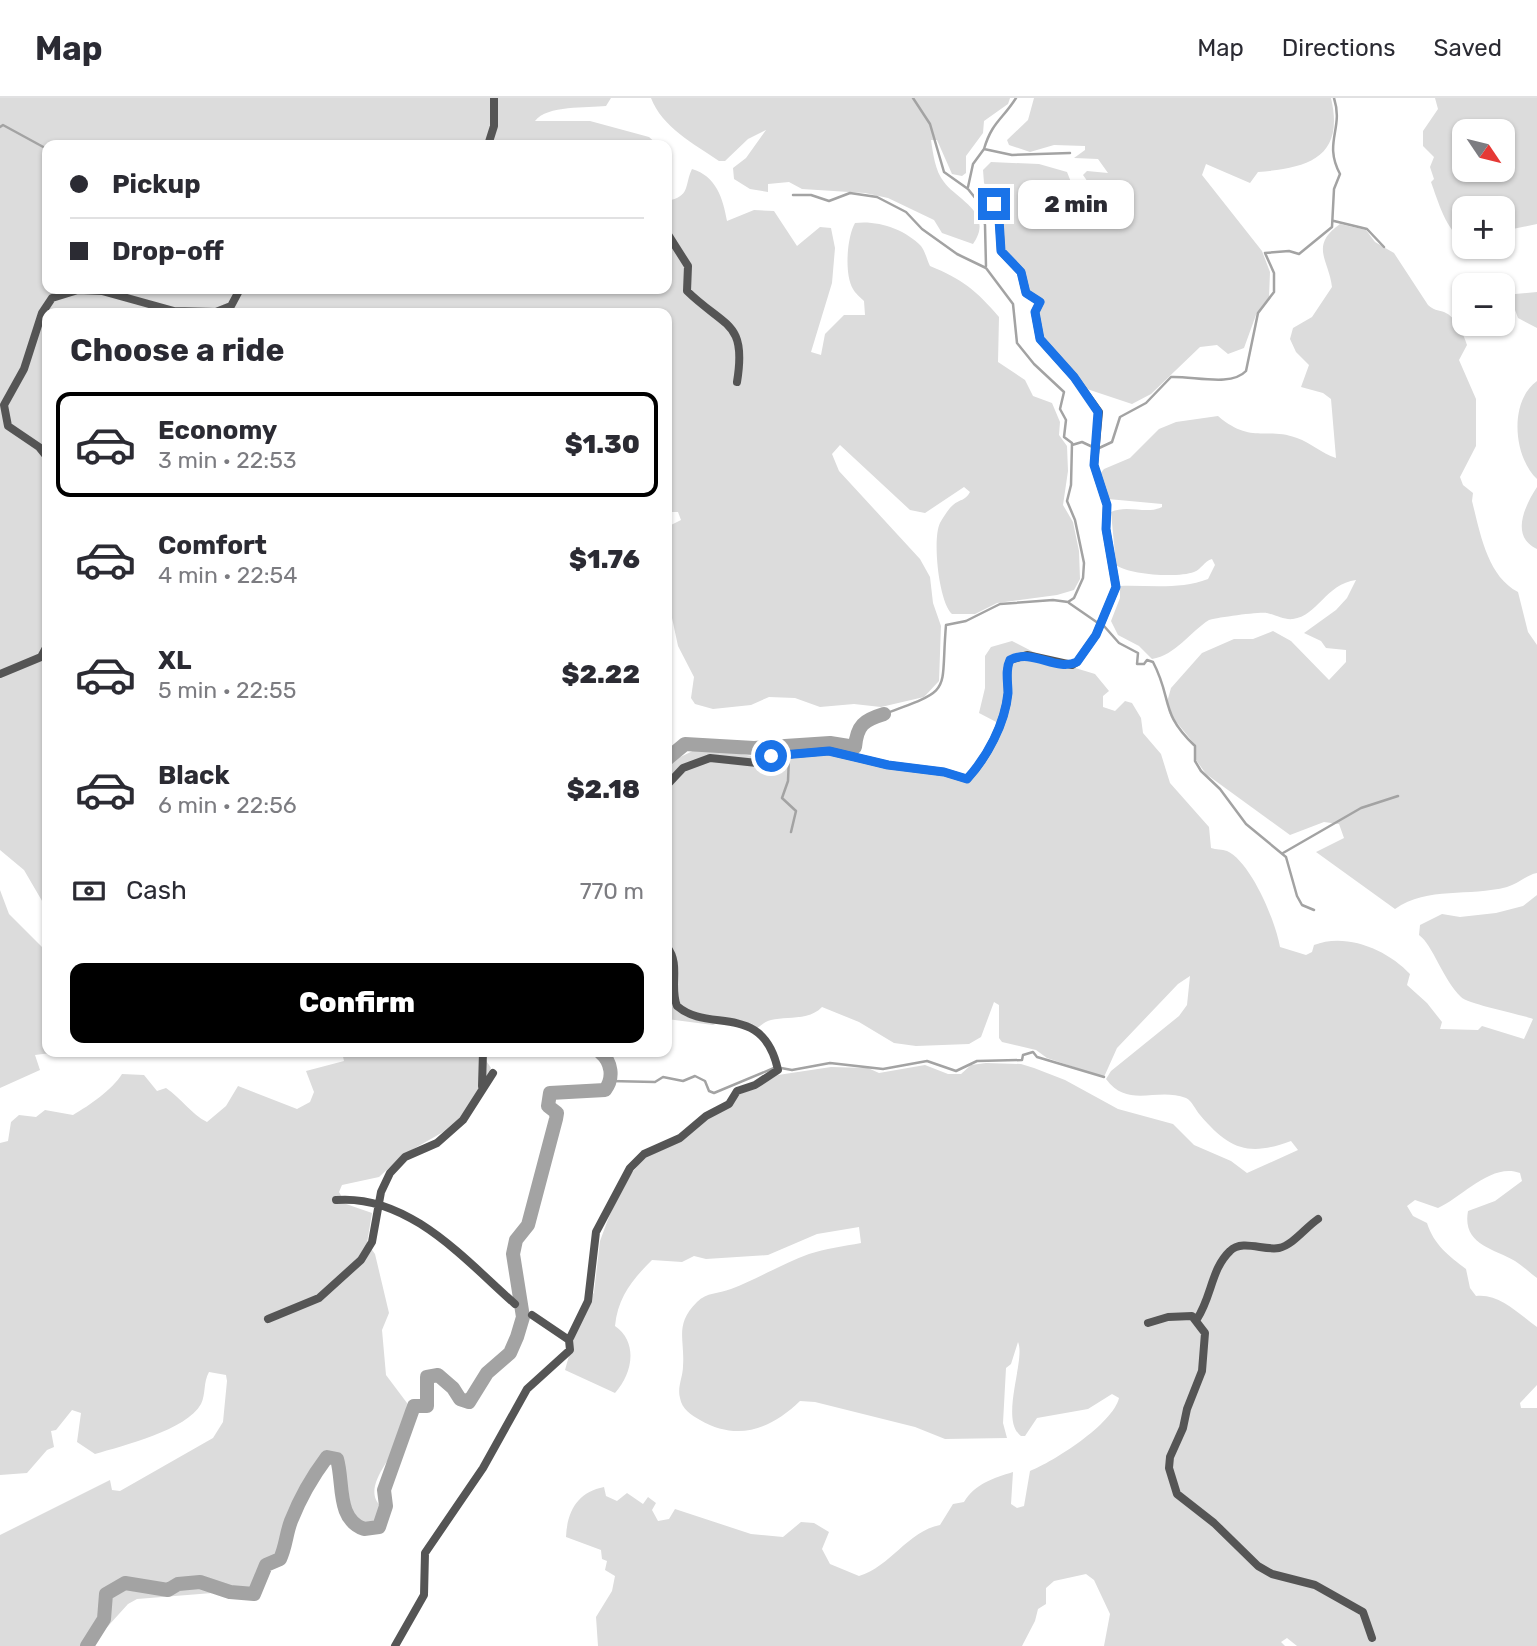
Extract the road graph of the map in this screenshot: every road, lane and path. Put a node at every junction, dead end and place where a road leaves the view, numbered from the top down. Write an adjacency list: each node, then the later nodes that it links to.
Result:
1 (494, 98): 2 (street)
2 (490, 140)
3 (994, 204): 16 (street)
4 (672, 241): 12 (street)
5 (65, 294): 8 (street)
6 (113, 294): 9 (street)
7 (237, 294): 10 (street)
8 (45, 308)
9 (166, 308)
10 (226, 308)
11 (42, 313): 13 (street)
12 (737, 382)
13 (42, 452)
14 (42, 652): 15 (street)
15 (0, 674)
16 (672, 780)
17 (672, 959): 29 (street)
18 (484, 1057): 20 (street)
19 (493, 1073): 20 (street)
20 (481, 1089): 22 (street)
21 (335, 1200): 22 (street)
22 (379, 1204): 24 (street); 26 (street)
23 (1318, 1219): 27 (street)
24 (515, 1304)
25 (532, 1315): 29 (street)
26 (268, 1319)
27 (1196, 1319): 28 (street); 30 (street)
28 (1148, 1323)
29 (569, 1340): 31 (street)
30 (1373, 1638)
31 (395, 1646)

